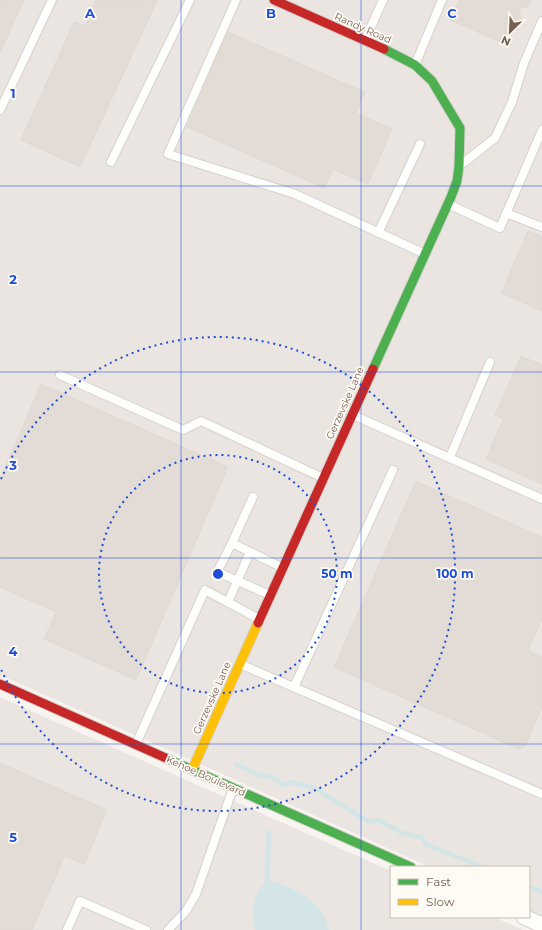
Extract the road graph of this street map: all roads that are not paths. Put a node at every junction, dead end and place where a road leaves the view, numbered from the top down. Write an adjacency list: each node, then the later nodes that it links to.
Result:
1 (52, 0): 11 (lane)
2 (190, 0): 14 (lane)
3 (236, 0): 19 (lane)
4 (274, 0): 8 (street, Randy Road)
5 (384, 0): 8 (lane)
6 (442, 0): 10 (lane)
7 (542, 21): 15 (lane)
8 (364, 40): 9 (street, Randy Road)
9 (398, 56): 10 (street, Gerzevske Lane)
10 (415, 65): 15 (street, Gerzevske Lane)
11 (0, 110)
12 (542, 130): 17 (lane)
13 (420, 144): 19 (lane)
14 (111, 162)
15 (459, 166): 16 (street, Gerzevske Lane)
16 (448, 204): 17 (lane); 20 (street, Gerzevske Lane)
17 (506, 213): 18 (lane)
18 (542, 227)
19 (378, 232): 20 (lane)
20 (425, 254): 23 (street, Gerzevske Lane)
21 (490, 362): 24 (lane)
22 (60, 375): 26 (lane)
23 (352, 415): 24 (lane); 26 (street, Gerzevske Lane)
24 (450, 458): 28 (lane)
25 (393, 470): 38 (lane)
26 (323, 478): 31 (street, Gerzevske Lane)
27 (253, 497): 29 (lane)
28 (542, 499)
29 (232, 543): 30 (lane); 32 (lane)
30 (250, 552): 31 (lane); 32 (lane)
31 (283, 568): 33 (street, Gerzevske Lane)
32 (238, 580): 33 (lane); 34 (lane)
33 (270, 595): 35 (street, Gerzevske Lane)
34 (228, 602): 35 (lane); 39 (lane)
35 (260, 619): 36 (street, Gerzevske Lane)
36 (239, 663): 38 (lane); 40 (street, Gerzevske Lane)
37 (0, 684): 39 (street, Kehoe Boulevard)
38 (294, 687): 42 (lane)
39 (136, 745): 40 (street, Kehoe Boulevard)
40 (192, 770): 41 (street, Kehoe Boulevard)
41 (233, 788): 43 (street, Kehoe Boulevard); 48 (lane)
42 (542, 794)
43 (409, 866)
44 (526, 918): 45 (street)
45 (542, 925)
46 (68, 930): 47 (lane)
47 (146, 930)
48 (168, 930)

